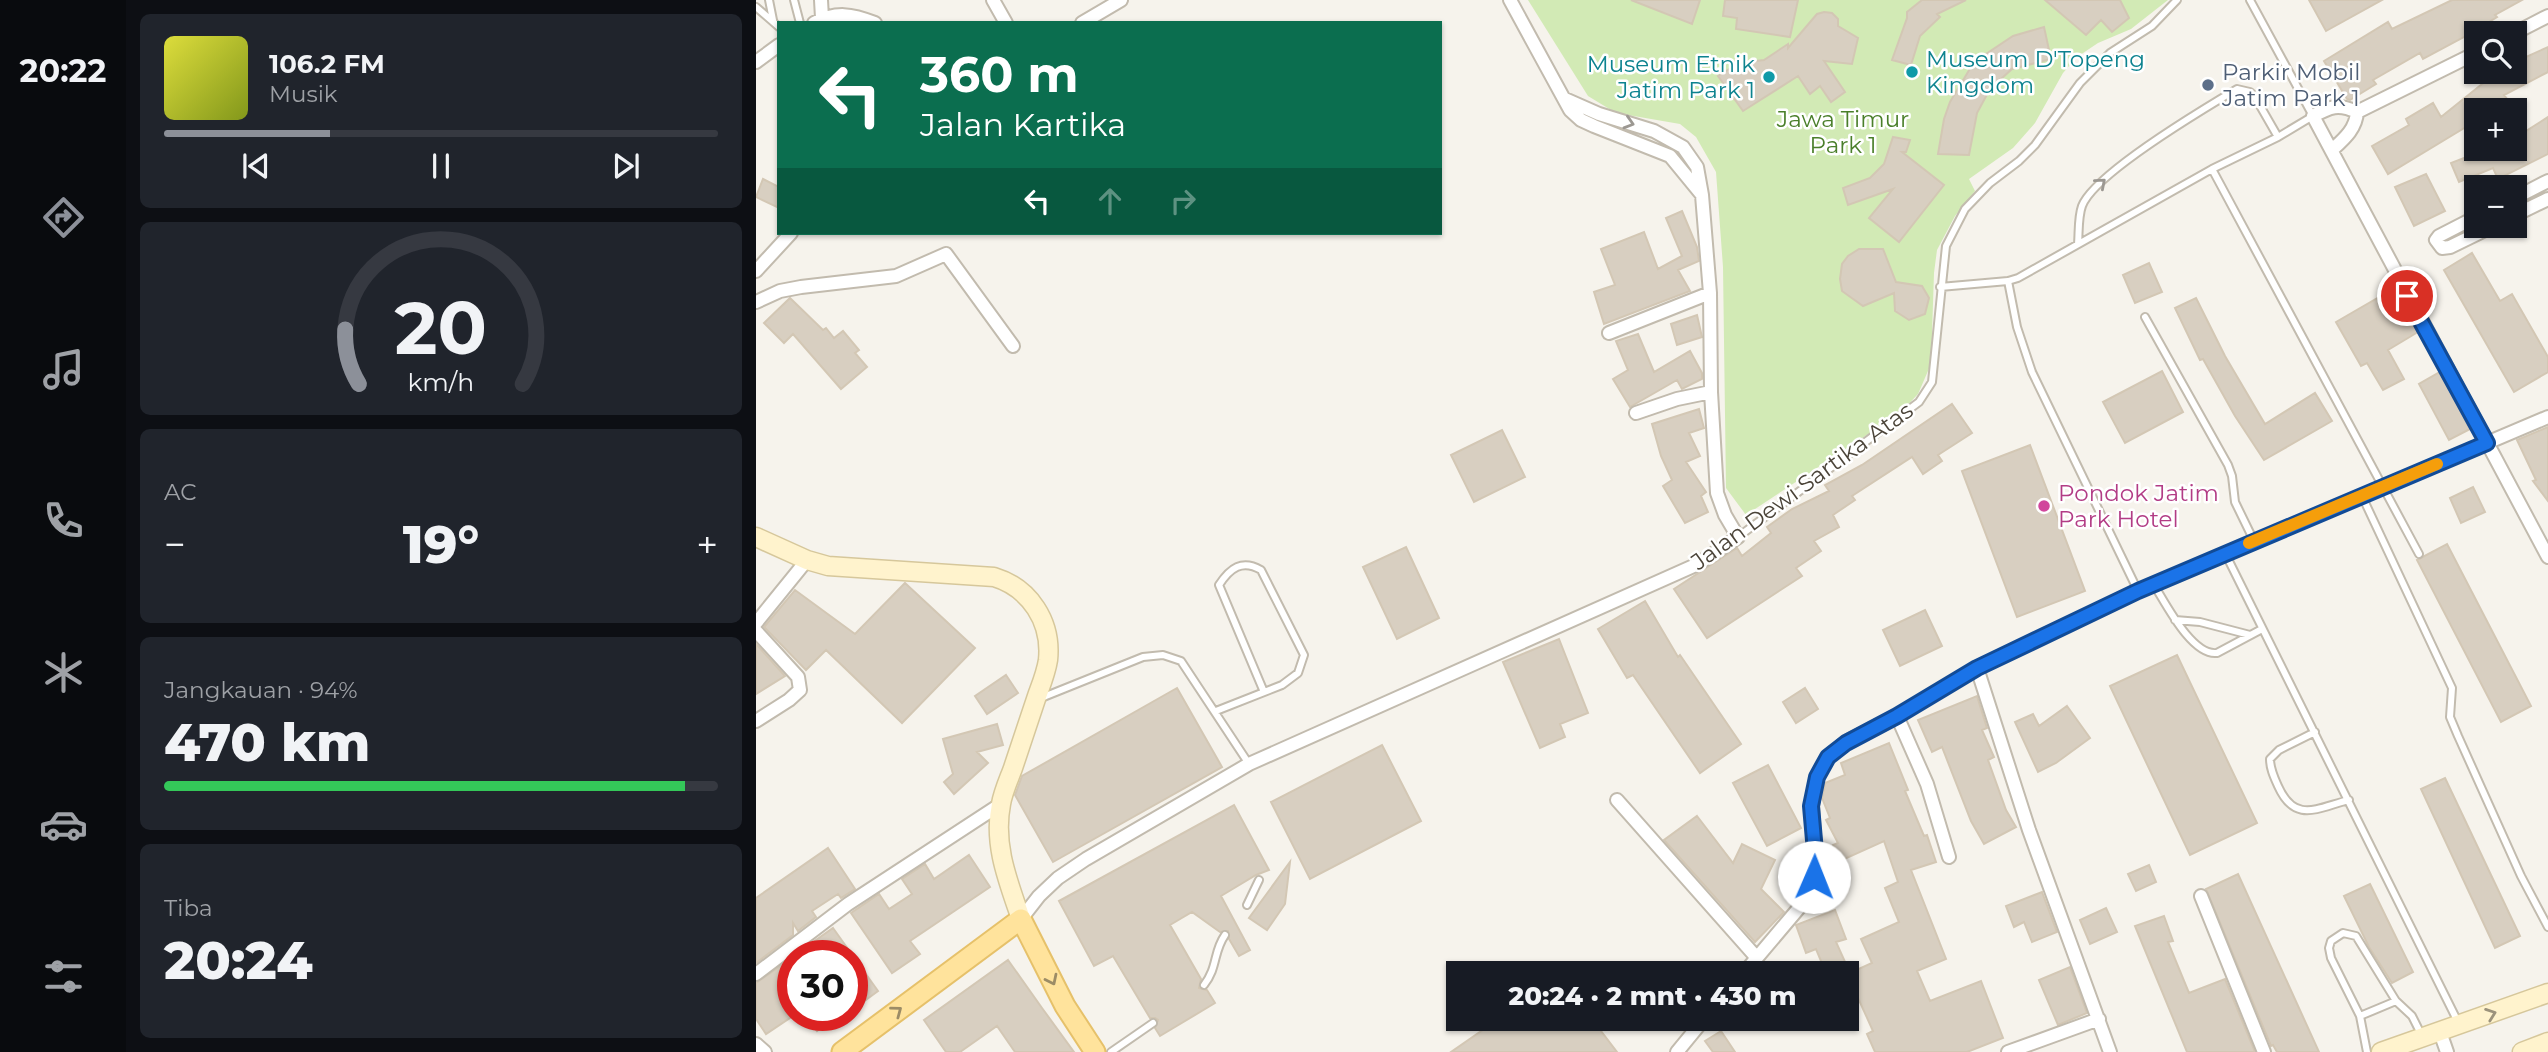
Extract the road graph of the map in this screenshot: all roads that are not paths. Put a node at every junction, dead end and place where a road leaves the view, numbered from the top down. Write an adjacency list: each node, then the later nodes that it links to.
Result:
1 (769, 0): 11 (lane)
2 (794, 0): 13 (lane)
3 (821, 0): 12 (street)
4 (993, 0): 15 (street)
5 (1121, 0): 16 (street)
6 (1510, 0): 38 (street)
7 (2177, 0): 37 (lane, Jalan Dewi Sartika Atas)
8 (2250, 0): 23 (lane)
9 (756, 7): 11 (lane)
10 (2548, 16): 18 (street)
11 (774, 20): 17 (lane)
12 (818, 20): 14 (street)
13 (799, 21)
14 (869, 21)
15 (1005, 21)
16 (1085, 21)
17 (777, 24)
18 (2527, 27)
19 (777, 46): 21 (street)
20 (2464, 59): 22 (street)
21 (756, 62)
22 (2357, 112): 23 (street); 25 (street)
23 (2312, 116): 24 (lane); 25 (street)
24 (2278, 137): 26 (lane); 34 (lane, one-way to 24)
25 (2332, 150): 46 (street)
26 (2212, 169): 34 (lane); 47 (lane)
27 (2548, 181): 28 (street)
28 (2527, 192)
29 (2548, 199): 30 (street)
30 (2527, 209)
31 (2464, 223): 33 (street)
32 (790, 235): 35 (street)
33 (2468, 238)
34 (2078, 244): 36 (lane)
35 (756, 271)
36 (2008, 281): 37 (lane); 57 (lane)
37 (1940, 287): 49 (lane, Jalan Dewi Sartika Atas)
38 (1710, 293): 41 (street); 43 (street)
39 (756, 302): 42 (street)
40 (2145, 317): 51 (lane)
41 (1609, 333)
42 (1013, 346)
43 (1711, 392): 44 (street); 49 (street)
44 (1636, 413)
45 (2548, 417): 46 (street)
46 (2487, 443): 47 (street); 54 (street)
47 (2382, 487): 48 (street); 53 (lane)
48 (2362, 496): 51 (street); 79 (lane)
49 (1738, 537): 70 (street, Jalan Dewi Sartika Atas)
50 (759, 541): 55 (main road)
51 (2254, 541): 52 (street)
52 (2225, 554): 56 (street); 60 (lane)
53 (2419, 554)
54 (2548, 557)
55 (807, 561): 59 (street); 65 (main road)
56 (2154, 585): 57 (street); 58 (lane)
57 (2138, 591): 63 (street)
58 (2175, 620): 62 (lane); 62 (lane)
59 (756, 623)
60 (2262, 629): 62 (lane); 69 (lane)
61 (756, 631): 68 (street)
62 (2250, 635)
63 (1977, 668): 67 (street); 88 (street)
64 (1264, 692): 64 (lane); 66 (lane)
65 (1036, 700): 66 (lane); 73 (main road)
66 (1216, 712): 70 (lane)
67 (1897, 716): 74 (street); 81 (street)
68 (756, 721)
69 (2315, 732): 72 (lane); 72 (lane)
70 (1249, 764): 78 (street, Jalan Dewi Sartika Atas)
71 (1617, 800): 81 (street)
72 (2349, 800): 90 (lane)
73 (1001, 803): 78 (main road); 83 (street)
74 (1949, 857)
75 (1259, 880): 77 (lane)
76 (2201, 896): 102 (street)
77 (1247, 905)
78 (1021, 919): 96 (main road, one-way to 78); 97 (main road, one-way to 97)
79 (2548, 927)
80 (1225, 935): 84 (lane)
81 (1758, 958): 82 (street)
82 (1755, 961)
83 (756, 974)
84 (1204, 985)
85 (2548, 993): 90 (main road, one-way to 85)
86 (2396, 1001): 87 (lane); 87 (lane); 92 (lane)
87 (2360, 1016): 103 (lane)
88 (2099, 1018): 100 (street); 101 (street)
89 (1153, 1023): 98 (lane)
90 (2460, 1025): 92 (main road)
91 (1695, 1031): 99 (street)
92 (2432, 1035): 104 (main road); 105 (street)
93 (2548, 1042): 106 (main road)
94 (756, 1045): 95 (street)
95 (765, 1052)
96 (842, 1052)
97 (1095, 1052)
98 (1111, 1052)
99 (1677, 1052)
100 (2008, 1052)
101 (2110, 1052)
102 (2264, 1052)
103 (2367, 1052)
104 (2381, 1052)
105 (2447, 1052)
106 (2522, 1052)

